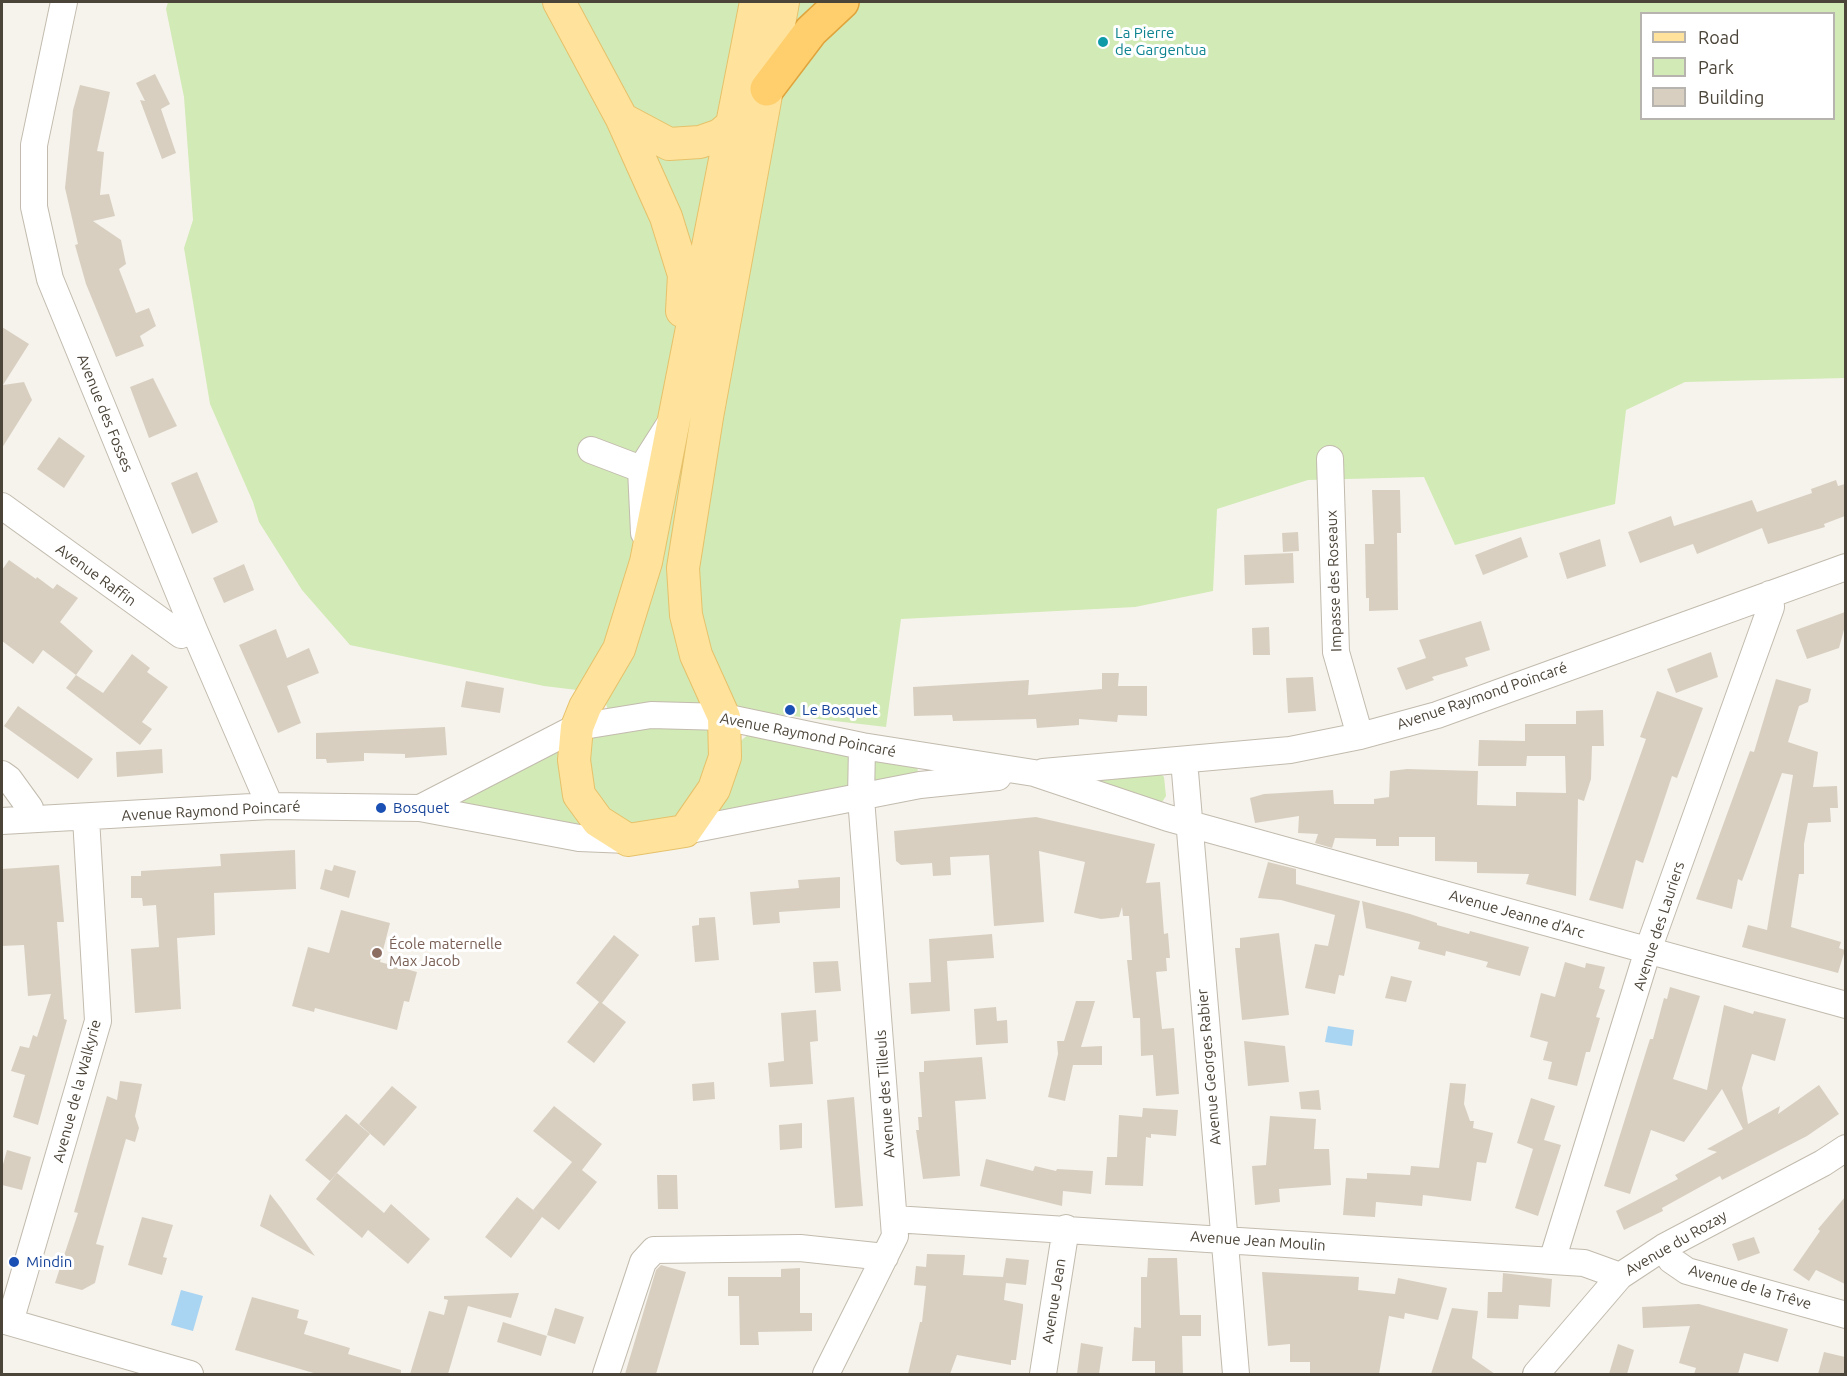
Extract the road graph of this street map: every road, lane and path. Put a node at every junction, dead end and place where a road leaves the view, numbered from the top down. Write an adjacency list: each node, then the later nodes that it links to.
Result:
1 (64, 2): 17 (street, Avenue des Fosses)
2 (559, 2): 7 (main road)
3 (756, 2): 8 (main road)
4 (783, 2): 6 (main road)
5 (842, 2): 6 (highway)
6 (767, 89): 8 (main road); 18 (main road)
7 (622, 119): 8 (main road); 9 (main road)
8 (733, 126): 9 (main road)
9 (675, 417): 12 (street); 14 (main road)
10 (591, 450): 12 (street)
11 (1330, 459): 20 (street, Impasse des Roseaux)
12 (641, 469): 14 (street)
13 (2, 506): 17 (street, Avenue Raffin)
14 (646, 562): 19 (main road)
15 (1845, 567): 16 (street, Avenue Raymond Poincaré)
16 (1770, 594): 20 (street, Avenue Raymond Poincaré); 34 (street, Avenue des Lauriers)
17 (194, 630): 26 (street, Avenue des Fosses)
18 (724, 717): 19 (street, Avenue Raymond Poincaré); 21 (street, Avenue Raymond Poincaré); 32 (main road)
19 (577, 728): 27 (street, Avenue Raymond Poincaré); 33 (main road)
20 (1360, 736): 22 (street, Avenue Raymond Poincaré)
21 (862, 746): 23 (street, Avenue Raymond Poincaré); 25 (street, Avenue des Tilleuls)
22 (1184, 760): 23 (street, Avenue Raymond Poincaré); 31 (street, Avenue Georges Rabier)
23 (1034, 773): 25 (street, Avenue Raymond Poincaré); 31 (street, Avenue Jeanne d'Arc)
24 (2, 774): 29 (street)
25 (861, 798): 32 (street, Avenue Raymond Poincaré); 37 (street, Avenue des Tilleuls)
26 (270, 806): 27 (street, Avenue Raymond Poincaré); 28 (street, Avenue Raymond Poincaré)
27 (420, 808): 33 (street, Avenue Raymond Poincaré)
28 (86, 818): 29 (street, Avenue Raymond Poincaré); 45 (street, Avenue de la Walkyrie)
29 (30, 819): 30 (street, Avenue Raymond Poincaré)
30 (2, 820)
31 (1188, 822): 34 (street, Avenue Jeanne d'Arc); 39 (street, Avenue Georges Rabier)
32 (685, 831): 33 (main road, Avenue Raymond Poincaré)
33 (628, 840)
34 (1648, 950): 35 (street, Avenue Jeanne d'Arc); 42 (street, Avenue des Lauriers)
35 (1845, 1005)
36 (1845, 1148): 40 (street, Avenue du Rozay)
37 (894, 1219): 38 (street, Avenue Jean Moulin); 41 (street, Avenue des Tilleuls)
38 (1066, 1228): 39 (street, Avenue Jean Moulin); 49 (street, Avenue Jean)
39 (1223, 1238): 42 (street, Avenue Jean Moulin); 50 (street, Avenue Georges Rabier)
40 (1664, 1247): 43 (street, Avenue du Rozay); 44 (street, Avenue de la Trêve)
41 (885, 1257): 47 (street); 48 (street, Avenue des Tilleuls)
42 (1552, 1261): 43 (street, Avenue Jean Moulin)
43 (1620, 1276): 51 (street, Avenue du Rozay)
44 (1845, 1315)
45 (6, 1321): 46 (street)
46 (190, 1374)
47 (606, 1374)
48 (826, 1374)
49 (1043, 1374)
50 (1236, 1374)
51 (1536, 1374)

